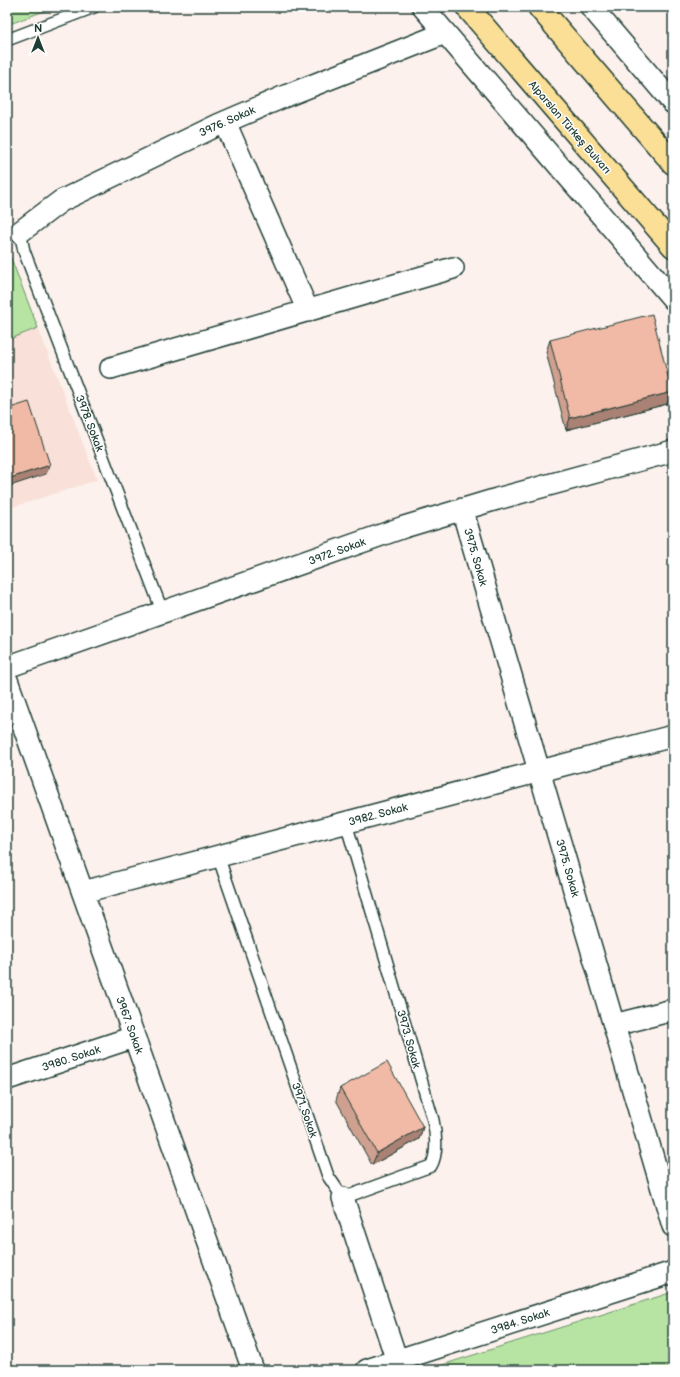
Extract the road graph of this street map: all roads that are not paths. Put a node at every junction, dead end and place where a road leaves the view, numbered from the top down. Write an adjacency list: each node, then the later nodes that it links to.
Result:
1 (94, 7): 7 (lane)
2 (423, 7): 6 (street)
3 (467, 7): 12 (highway, Alparslan Türkeş Bulvarı)
4 (538, 7): 10 (highway)
5 (591, 7): 8 (street)
6 (445, 33): 9 (street, 3976. Sokak); 14 (street)
7 (7, 40)
8 (673, 103)
9 (225, 122): 11 (street, 3976. Sokak); 15 (street)
10 (673, 163)
11 (20, 232): 19 (lane, 3978. Sokak)
12 (673, 246)
13 (453, 268): 15 (street)
14 (673, 299)
15 (308, 311): 16 (street)
16 (111, 368)
17 (673, 451): 18 (street, 3972. Sokak)
18 (462, 509): 19 (street, 3972. Sokak); 23 (street, 3975. Sokak)
19 (163, 613): 20 (street, 3972. Sokak)
20 (7, 667)
21 (7, 680): 26 (street, 3967. Sokak)
22 (673, 736): 23 (street, 3982. Sokak)
23 (540, 771): 24 (street, 3982. Sokak); 28 (street, 3975. Sokak)
24 (346, 822): 25 (street, 3982. Sokak); 31 (lane, 3973. Sokak)
25 (218, 856): 26 (street, 3982. Sokak); 31 (lane, 3971. Sokak)
26 (83, 892): 29 (street, 3967. Sokak)
27 (673, 1010): 28 (street)
28 (614, 1025): 32 (street, 3975. Sokak)
29 (134, 1037): 30 (street, 3980. Sokak); 35 (street, 3967. Sokak)
30 (7, 1080)
31 (344, 1198): 34 (street, 3971. Sokak)
32 (673, 1226)
33 (673, 1272): 34 (street, 3984. Sokak)
34 (397, 1360): 36 (street, 3984. Sokak)
35 (253, 1370)
36 (367, 1370)

